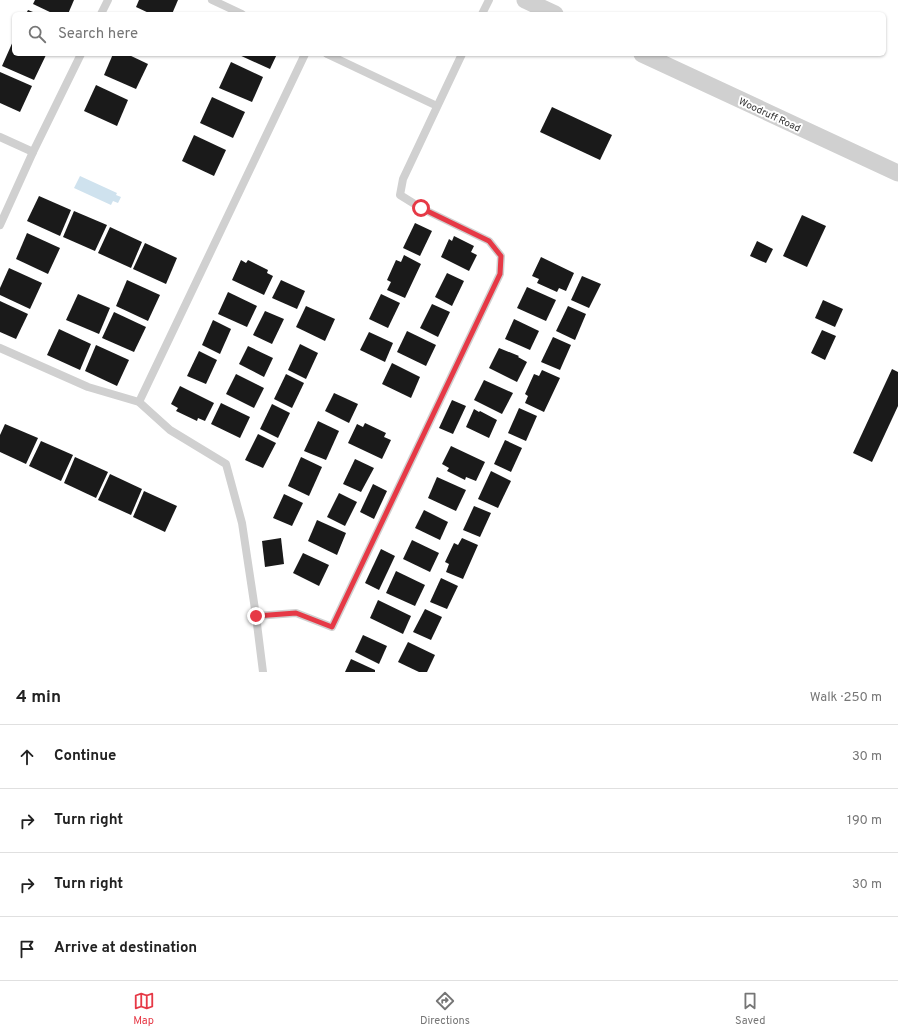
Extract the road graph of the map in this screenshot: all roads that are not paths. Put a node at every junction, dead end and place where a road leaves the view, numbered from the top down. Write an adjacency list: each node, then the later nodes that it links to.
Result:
1 (108, 0): 5 (lane)
2 (212, 0): 6 (lane)
3 (489, 0): 7 (lane)
4 (525, 0): 8 (street)
5 (102, 12)
6 (238, 12)
7 (483, 12)
8 (551, 12)
9 (80, 56): 16 (lane)
10 (303, 56): 20 (lane)
11 (331, 56): 14 (lane)
12 (461, 56): 14 (lane)
13 (646, 56): 17 (street, Woodruff Road)
14 (437, 106): 21 (lane)
15 (0, 137): 16 (lane)
16 (33, 152): 18 (lane)
17 (898, 173)
18 (0, 224)
19 (0, 348): 20 (lane)
20 (139, 402): 21 (lane)
21 (256, 616): 22 (lane)
22 (263, 672)

